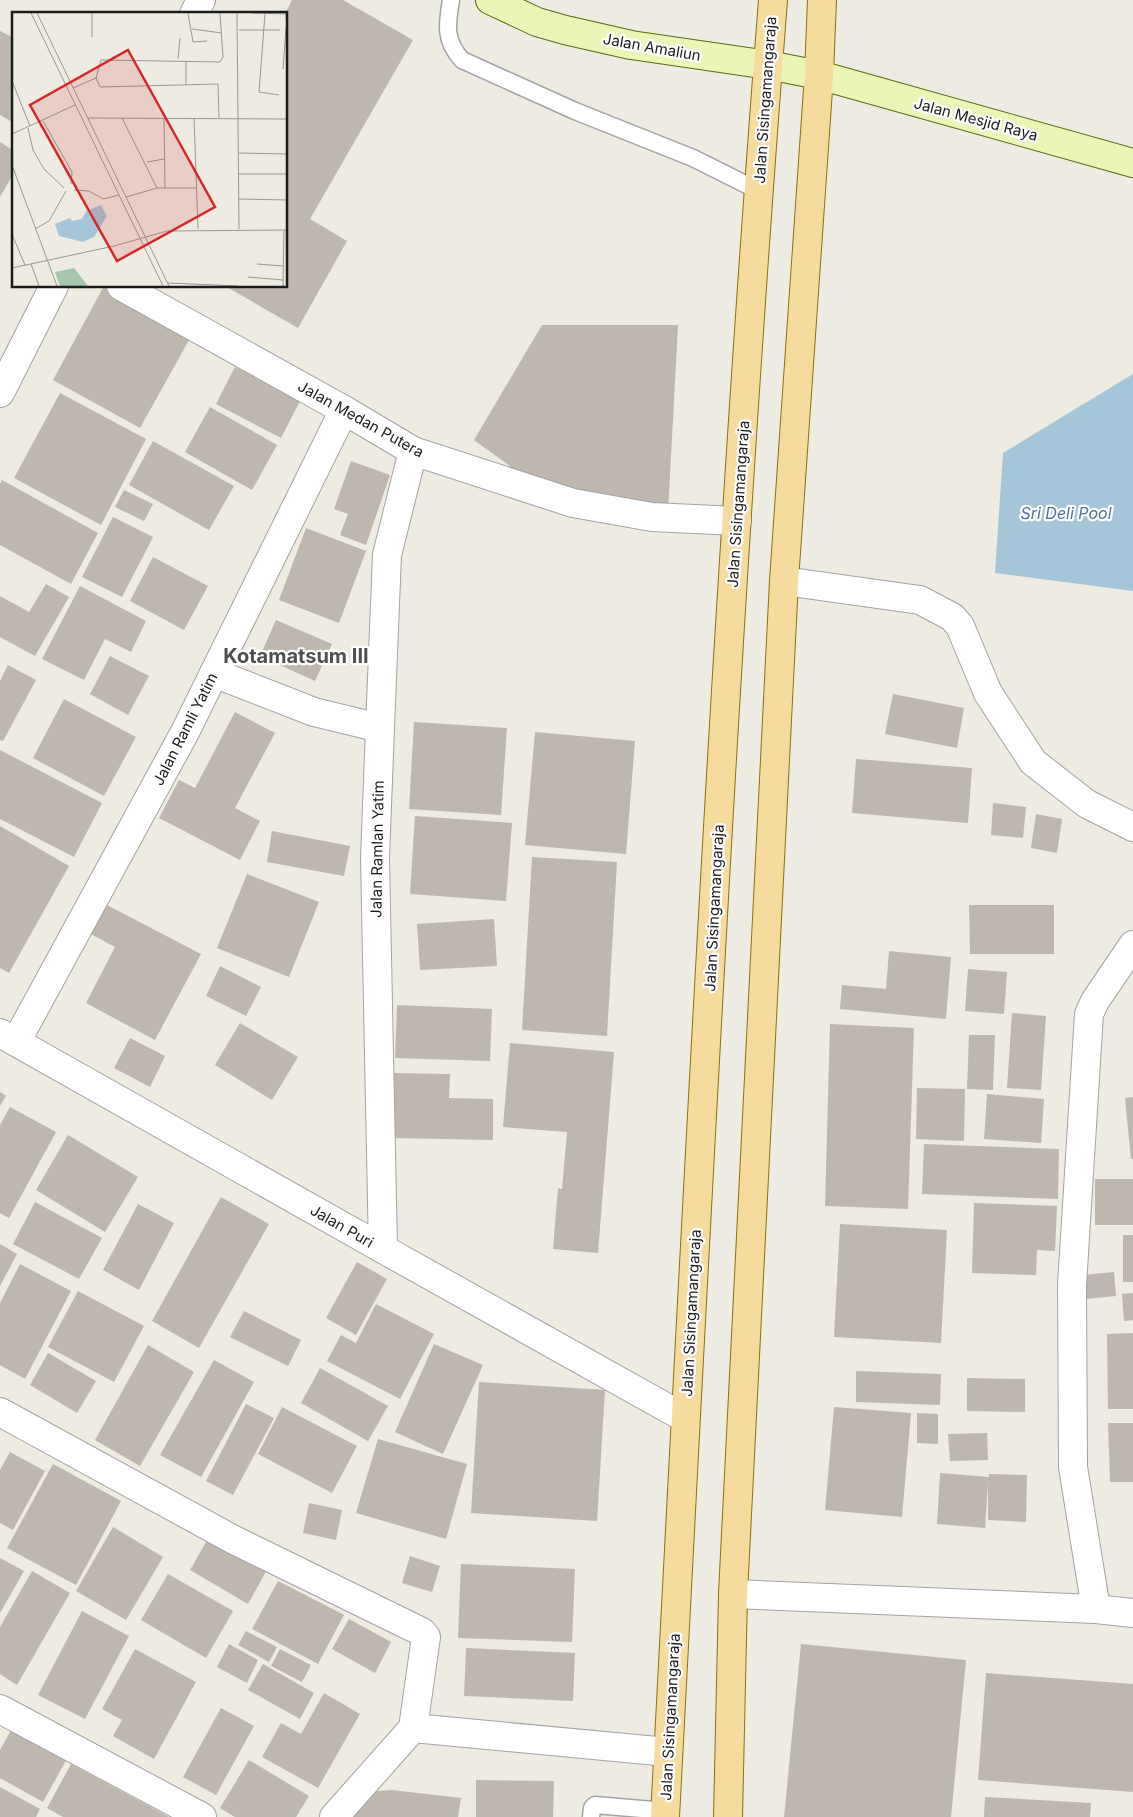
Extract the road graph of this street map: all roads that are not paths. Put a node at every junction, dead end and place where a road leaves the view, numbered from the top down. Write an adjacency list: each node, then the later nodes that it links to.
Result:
1 (201, 0): 6 (street)
2 (451, 0): 10 (lane)
3 (490, 0): 7 (street, Jalan Amaliun)
4 (773, 0): 7 (main road, Jalan Sisingamangaraja)
5 (822, 0): 8 (main road)
6 (195, 12)
7 (768, 65): 8 (street, Jalan Amaliun); 10 (main road, Jalan Sisingamangaraja)
8 (819, 75): 9 (street, Jalan Mesjid Raya); 17 (main road)
9 (1133, 163)
10 (759, 191): 16 (main road, Jalan Sisingamangaraja)
11 (53, 288): 13 (street)
12 (125, 288): 14 (street, Jalan Medan Putera)
13 (0, 393)
14 (344, 410): 15 (street, Jalan Medan Putera); 18 (street, Jalan Ramli Yatim)
15 (413, 451): 16 (street, Jalan Medan Putera); 19 (street, Jalan Ramlan Yatim)
16 (737, 521): 25 (main road, Jalan Sisingamangaraja)
17 (784, 581): 20 (street); 26 (main road)
18 (214, 673): 19 (street); 22 (street, Jalan Ramli Yatim)
19 (380, 728): 23 (street, Jalan Ramlan Yatim)
20 (1133, 827)
21 (1133, 945): 27 (street)
22 (8, 1037): 23 (street, Jalan Puri)
23 (382, 1250): 25 (street, Jalan Puri)
24 (0, 1412): 30 (street)
25 (685, 1418): 31 (main road, Jalan Sisingamangaraja)
26 (733, 1594): 27 (street); 36 (main road)
27 (1096, 1610): 28 (street)
28 (1133, 1613)
29 (0, 1709): 33 (street)
30 (413, 1728): 31 (street); 34 (street)
31 (668, 1752): 32 (main road, Jalan Sisingamangaraja)
32 (665, 1814): 35 (lane)
33 (202, 1817)
34 (334, 1817)
35 (591, 1817)
36 (728, 1817)

